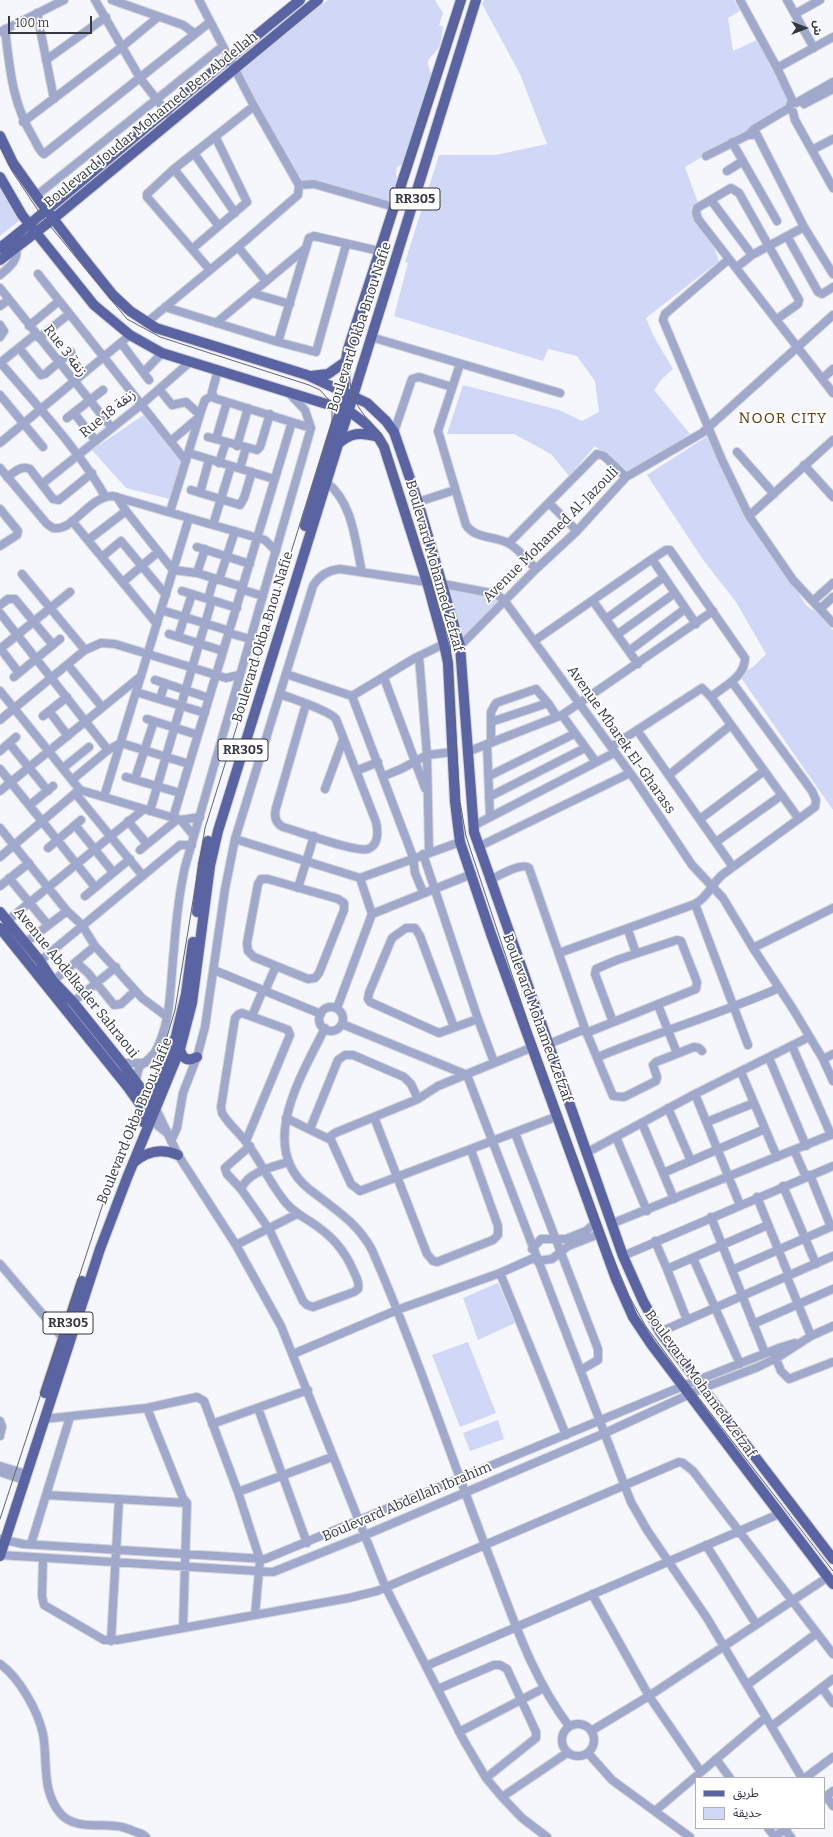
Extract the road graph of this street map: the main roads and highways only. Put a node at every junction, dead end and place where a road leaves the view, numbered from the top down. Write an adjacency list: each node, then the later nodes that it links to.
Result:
1 (300, 0): 5 (main road, Boulevard Joudar Mohamed Ben Abdellah)
2 (318, 0): 5 (main road, Boulevard Joudar Mohamed Ben Abdellah)
3 (461, 0): 13 (main road, Boulevard Okba Bnou Nafie / RR305)
4 (476, 0): 15 (main road, Boulevard Okba Bnou Nafie / RR305)
5 (169, 115): 8 (main road, Boulevard Joudar Mohamed Ben Abdellah); 9 (main road, Boulevard Joudar Mohamed Ben Abdellah)
6 (0, 136): 8 (main road)
7 (0, 177): 10 (main road, Boulevard Mohamed Zefzaf)
8 (46, 210): 9 (main road); 10 (main road, Boulevard Joudar Mohamed Ben Abdellah)
9 (53, 219): 10 (main road, Boulevard Joudar Mohamed Ben Abdellah); 14 (main road)
10 (32, 228): 11 (main road, Boulevard Joudar Mohamed Ben Abdellah); 12 (main road, Boulevard Joudar Mohamed Ben Abdellah); 18 (main road, Boulevard Mohamed Zefzaf)
11 (0, 248)
12 (0, 260)
13 (345, 362): 14 (main road); 16 (main road, Boulevard Okba Bnou Nafie / RR305)
14 (307, 375): 16 (main road, Boulevard Mohamed Zefzaf)
15 (358, 382): 16 (main road, Boulevard Okba Bnou Nafie / RR305); 17 (main road)
16 (349, 395): 17 (main road, Boulevard Mohamed Zefzaf); 18 (main road, Boulevard Okba Bnou Nafie / RR305)
17 (367, 403): 33 (main road, Boulevard Mohamed Zefzaf)
18 (345, 410): 19 (main road, Boulevard Mohamed Zefzaf); 20 (main road, Boulevard Okba Bnou Nafie / RR305); 25 (main road, Boulevard Okba Bnou Nafie / RR305)
19 (378, 437): 20 (main road); 34 (main road, Boulevard Mohamed Zefzaf)
20 (337, 446): 23 (main road, Boulevard Okba Bnou Nafie / RR305)
21 (0, 912): 22 (main road, Avenue Abdelkader Sahraoui)
22 (4, 924): 25 (main road, Avenue Abdelkader Sahraoui); 26 (main road, Avenue Abdelkader Sahraoui)
23 (180, 1049): 24 (main road); 25 (main road, Boulevard Okba Bnou Nafie / RR305)
24 (197, 1057)
25 (154, 1105): 26 (main road, Boulevard Okba Bnou Nafie / RR305)
26 (149, 1117): 28 (main road, Boulevard Okba Bnou Nafie / RR305); 29 (main road, Boulevard Okba Bnou Nafie / RR305)
27 (178, 1155): 28 (main road)
28 (133, 1163): 29 (main road, Boulevard Okba Bnou Nafie / RR305)
29 (65, 1342): 30 (main road, Boulevard Okba Bnou Nafie / RR305); 30 (main road, Boulevard Okba Bnou Nafie / RR305)
30 (22, 1477): 31 (main road, Boulevard Okba Bnou Nafie / RR305)
31 (1, 1539): 32 (main road, Boulevard Okba Bnou Nafie / RR305)
32 (0, 1555)
33 (833, 1559)
34 (830, 1581)

